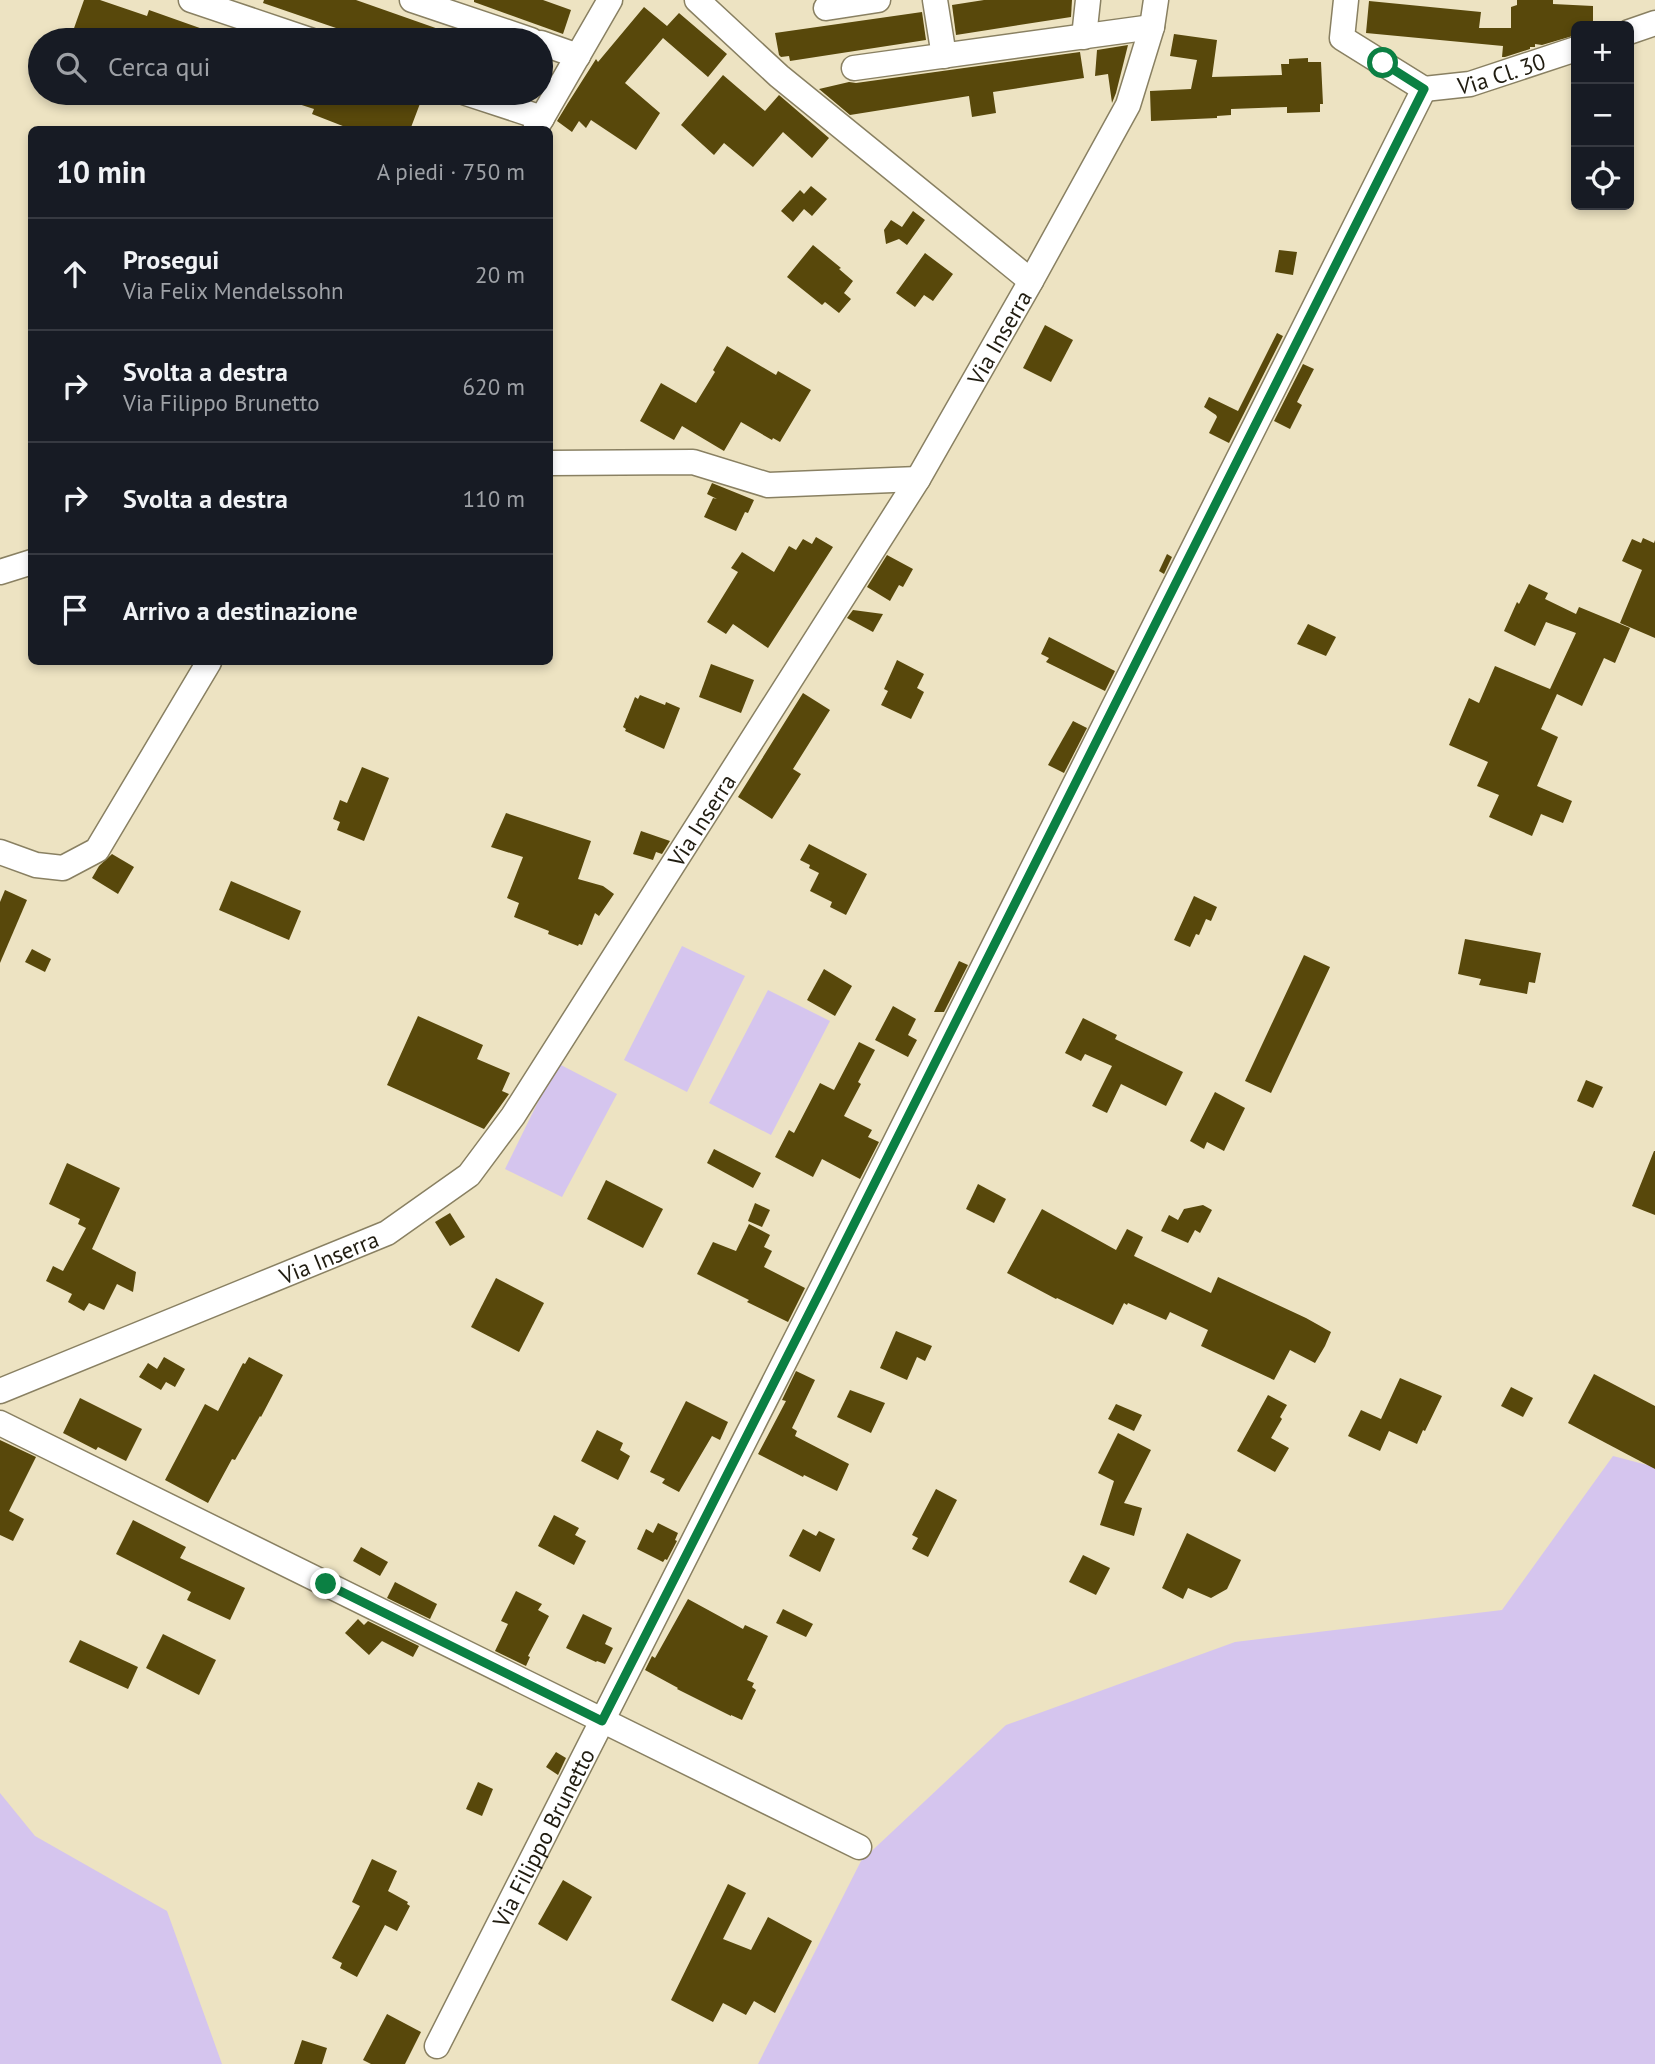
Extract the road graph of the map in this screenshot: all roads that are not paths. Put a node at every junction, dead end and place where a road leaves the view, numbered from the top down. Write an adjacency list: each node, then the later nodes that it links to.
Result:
1 (191, 0): 13 (street)
2 (412, 0): 14 (street)
3 (610, 0): 19 (street)
4 (697, 0): 27 (street)
5 (878, 0): 10 (street)
6 (935, 0): 20 (street)
7 (1088, 0): 16 (street)
8 (1156, 0): 12 (street, Via Inserra)
9 (1346, 0): 22 (street)
10 (825, 8)
11 (1655, 23): 15 (street)
12 (1152, 27): 16 (street); 27 (street, Via Inserra)
13 (274, 28)
14 (495, 28)
15 (1634, 30)
16 (1084, 37): 20 (street)
17 (553, 47): 19 (street)
18 (1571, 51): 22 (street, Via Cl. 30)
19 (578, 56): 23 (street)
20 (944, 56): 21 (street)
21 (854, 68)
22 (1424, 89): 36 (street, Via Filippo Brunetto)
23 (553, 100)
24 (494, 105): 26 (street)
25 (550, 105): 26 (street)
26 (539, 124)
27 (1031, 281): 29 (street, Via Inserra)
28 (553, 463): 29 (street)
29 (918, 479): 34 (street, Via Inserra)
30 (28, 563): 31 (street)
31 (0, 572)
32 (207, 665): 33 (street)
33 (0, 852)
34 (0, 1391)
35 (0, 1423): 36 (street)
36 (602, 1721): 37 (street); 38 (street, Via Filippo Brunetto)
37 (859, 1847)
38 (437, 2046)

